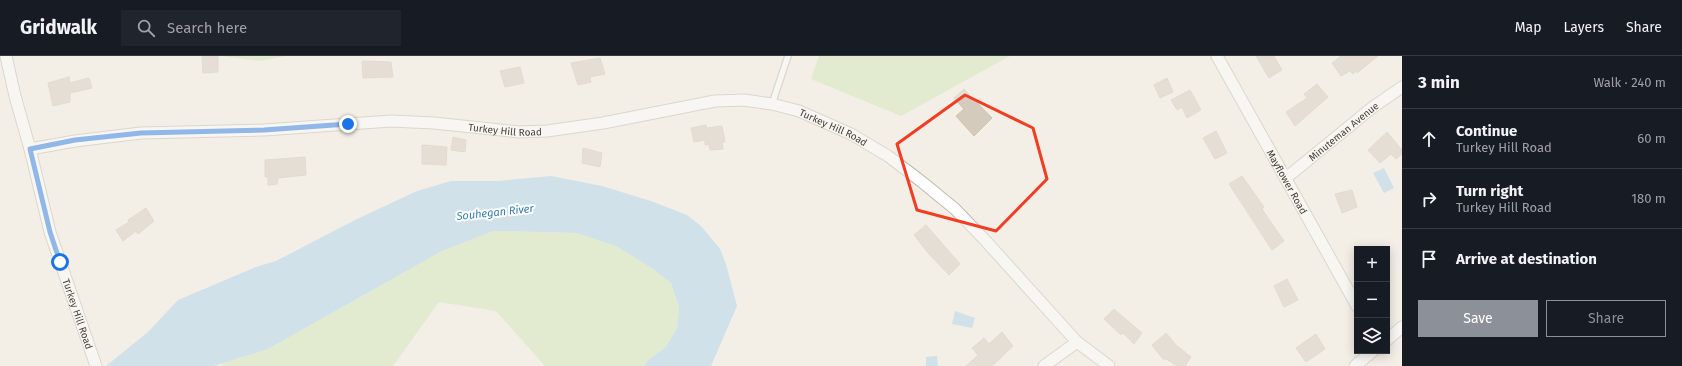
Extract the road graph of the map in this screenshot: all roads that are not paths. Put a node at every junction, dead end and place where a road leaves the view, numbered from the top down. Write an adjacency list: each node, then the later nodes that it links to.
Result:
1 (6, 56): 6 (street)
2 (788, 56): 5 (lane)
3 (1217, 56): 7 (street, Mayflower Road)
4 (1402, 87): 7 (street, Minuteman Avenue)
5 (772, 104): 6 (street, Turkey Hill Road); 11 (street, Turkey Hill Road)
6 (30, 149): 13 (street, Turkey Hill Road)
7 (1286, 178): 8 (street, Mayflower Road)
8 (1354, 301)
9 (1402, 327): 10 (street)
10 (1390, 337)
11 (1077, 342): 14 (street); 15 (street, Turkey Hill Road)
12 (1369, 354): 16 (street)
13 (96, 366)
14 (1044, 366)
15 (1109, 366)
16 (1355, 366)

